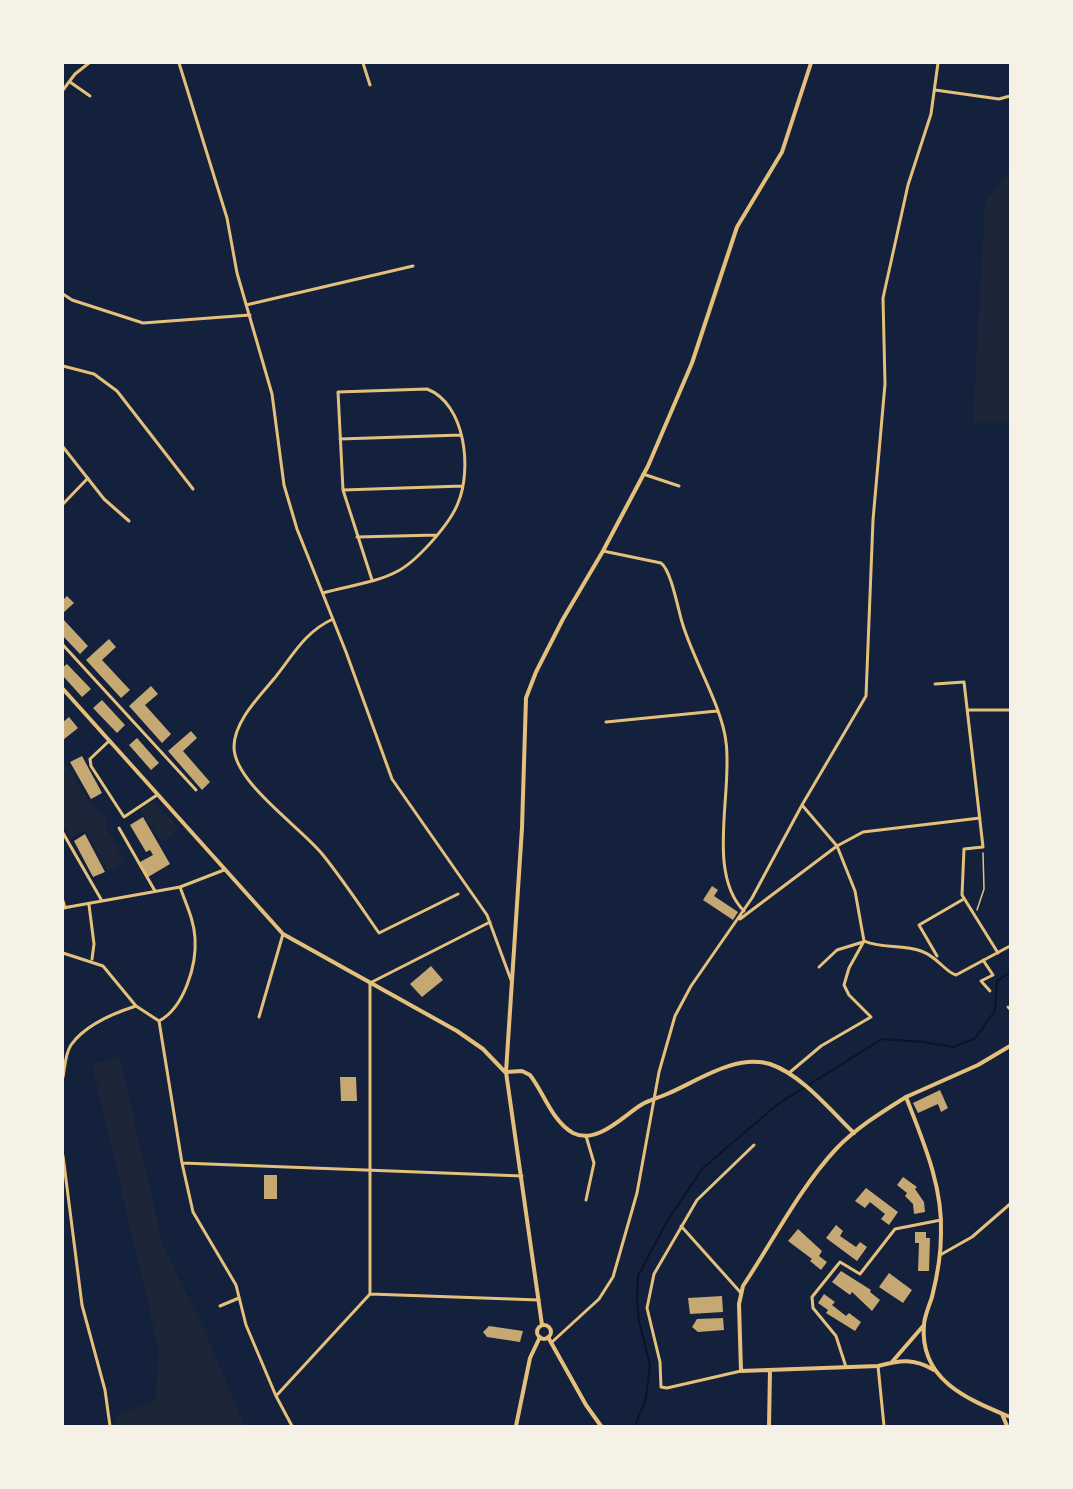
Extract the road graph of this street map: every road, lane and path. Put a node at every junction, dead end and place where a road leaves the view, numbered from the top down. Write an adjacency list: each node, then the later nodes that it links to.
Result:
1 (89, 63): 6 (street)
2 (179, 63): 14 (street)
3 (363, 63): 7 (street)
4 (811, 63): 20 (main road)
5 (938, 63): 9 (street)
6 (70, 82): 8 (street); 10 (street)
7 (370, 85)
8 (63, 90)
9 (934, 90): 11 (street); 44 (street)
10 (90, 96)
11 (1010, 96)
12 (413, 266): 14 (street)
13 (63, 294): 15 (street)
14 (246, 305): 15 (street)
15 (250, 315): 32 (street)
16 (63, 366): 24 (street)
17 (461, 435): 18 (street); 18 (street); 22 (street)
18 (340, 439): 25 (street)
19 (63, 447): 21 (street)
20 (643, 474): 23 (street); 30 (main road)
21 (88, 478): 26 (street); 27 (street)
22 (463, 486): 25 (street); 28 (street)
23 (679, 486)
24 (193, 489)
25 (343, 490): 29 (street)
26 (63, 504)
27 (129, 521)
28 (436, 535): 29 (street); 31 (street)
29 (357, 537): 31 (street)
30 (603, 551): 38 (street); 72 (main road)
31 (372, 580): 32 (street)
32 (323, 593): 33 (street)
33 (333, 619): 53 (street); 62 (street)
34 (63, 645): 42 (street)
35 (935, 684): 39 (street)
36 (63, 689): 41 (main road)
37 (1010, 710): 39 (street)
38 (717, 711): 40 (street); 59 (street)
39 (967, 711): 45 (street)
40 (606, 722)
41 (110, 741): 43 (main road); 43 (street)
42 (196, 790)
43 (157, 795): 50 (main road)
44 (802, 805): 48 (street); 59 (street)
45 (980, 818): 48 (street); 49 (street)
46 (118, 828): 52 (street)
47 (63, 832): 56 (street)
48 (837, 846): 61 (street); 64 (street)
49 (983, 847): 54 (street); 60 (path)
50 (224, 870): 51 (street); 63 (main road)
51 (180, 887): 52 (street); 77 (street)
52 (155, 891): 56 (street)
53 (458, 894)
54 (963, 899): 60 (street); 68 (street)
55 (63, 901): 58 (street)
56 (103, 902): 57 (street)
57 (90, 905): 58 (street); 69 (street)
58 (64, 908)
59 (744, 911): 61 (street)
60 (975, 913): 67 (street)
61 (738, 920): 83 (street)
62 (490, 922): 72 (street); 73 (street)
63 (283, 934): 73 (main road); 76 (street)
64 (864, 941): 68 (street); 71 (street); 80 (street)
65 (1010, 946): 67 (street)
66 (63, 953): 69 (street)
67 (998, 953): 70 (street)
68 (938, 958): 70 (street)
69 (92, 960): 75 (street)
70 (983, 960): 74 (street)
71 (819, 967)
72 (512, 982): 79 (main road)
73 (370, 983): 79 (main road); 89 (street)
74 (990, 991)
75 (136, 1006): 77 (street); 81 (street)
76 (259, 1017)
77 (159, 1021): 88 (street)
78 (1010, 1046): 82 (main road)
79 (506, 1072): 85 (main road); 90 (main road)
80 (789, 1073): 83 (main road); 84 (main road)
81 (63, 1076)
82 (906, 1097): 84 (main road); 93 (main road)
83 (654, 1099): 85 (main road); 105 (street)
84 (854, 1133): 96 (main road)
85 (586, 1136): 91 (street)
86 (754, 1145): 94 (street)
87 (63, 1156): 115 (street)
88 (182, 1163): 89 (street); 98 (street)
89 (369, 1170): 90 (street); 97 (street)
90 (522, 1176): 99 (main road)
91 (586, 1200)
92 (1010, 1204): 95 (street)
93 (941, 1220): 95 (main road); 108 (street)
94 (681, 1226): 96 (street); 111 (street)
95 (940, 1255): 101 (main road)
96 (741, 1293): 111 (main road)
97 (370, 1294): 99 (street); 112 (street)
98 (240, 1298): 100 (street); 112 (street)
99 (539, 1300): 102 (main road)
100 (220, 1306)
101 (924, 1324): 106 (main road); 110 (main road)
102 (542, 1325): 103 (main road); 104 (main road)
103 (540, 1337): 104 (main road); 117 (main road)
104 (548, 1337): 105 (main road)
105 (552, 1342): 118 (main road)
106 (892, 1362): 107 (main road); 110 (main road)
107 (878, 1366): 108 (main road); 120 (street)
108 (846, 1367): 109 (main road)
109 (770, 1370): 111 (main road); 119 (main road)
110 (934, 1370): 113 (main road)
111 (741, 1371)
112 (276, 1396): 116 (street)
113 (1002, 1413): 114 (main road); 121 (main road)
114 (1010, 1417)
115 (110, 1426)
116 (292, 1426)
117 (516, 1426)
118 (601, 1426)
119 (769, 1426)
120 (884, 1426)
121 (1007, 1426)

